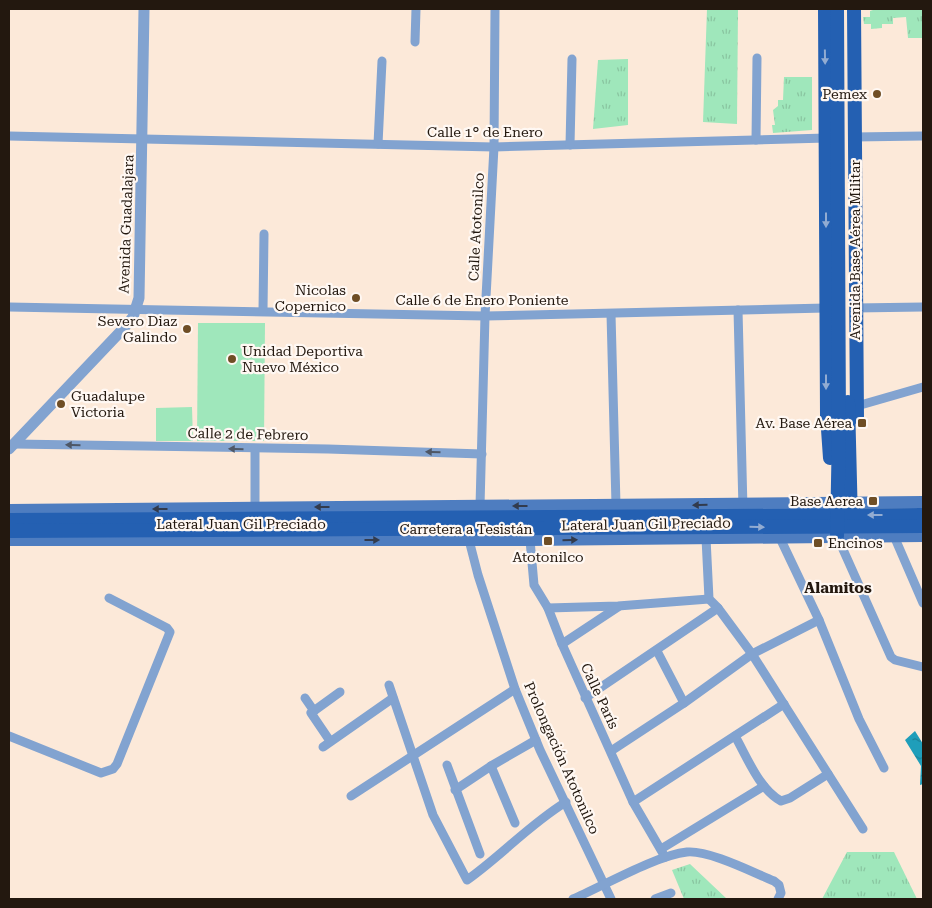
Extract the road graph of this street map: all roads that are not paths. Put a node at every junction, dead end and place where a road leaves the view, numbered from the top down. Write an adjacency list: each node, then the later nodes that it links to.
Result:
1 (144, 9): 15 (street, Avenida Guadalajara)
2 (416, 9): 8 (street)
3 (495, 9): 20 (street, Calle Atotonilco)
4 (825, 9): 16 (main road, Avenida Base Aérea Militar, one-way to 16)
5 (837, 9): 36 (main road, Avenida Base Aérea Militar)
6 (844, 9): 44 (main road, Avenida Base Aérea Militar)
7 (854, 9): 14 (main road, Avenida Base Aérea Militar)
8 (415, 42)
9 (757, 58): 17 (street)
10 (572, 59): 19 (street)
11 (382, 61): 18 (street)
12 (9, 136): 15 (street, Calle 1° de Enero)
13 (923, 136): 14 (street)
14 (854, 137): 25 (main road, Avenida Base Aérea Militar)
15 (143, 138): 18 (street, Calle 1° de Enero); 26 (street, Avenida Guadalajara)
16 (827, 138): 17 (street, Calle 1° de Enero); 24 (main road, Avenida Base Aérea Militar, one-way to 24)
17 (756, 140): 19 (street, Calle 1° de Enero)
18 (378, 144): 20 (street, Calle 1° de Enero)
19 (570, 145): 20 (street, Calle 1° de Enero)
20 (494, 147): 30 (street, Calle Atotonilco)
21 (264, 234): 28 (street)
22 (9, 307): 26 (street, Calle 6 de Enero Poniente)
23 (923, 307): 25 (street)
24 (826, 308): 27 (street, Calle 6 de Enero Poniente); 36 (main road, Avenida Base Aérea Militar, one-way to 36)
25 (855, 308): 32 (main road, Avenida Base Aérea Militar)
26 (137, 309): 28 (street, Calle 6 de Enero Poniente); 33 (street, Avenida Guadalajara)
27 (738, 310): 29 (street, Calle 6 de Enero Poniente); 42 (street)
28 (264, 311): 30 (street, Calle 6 de Enero Poniente)
29 (611, 314): 30 (street, Calle 6 de Enero Poniente); 38 (street)
30 (485, 316): 35 (street, Calle Atotonilco)
31 (923, 387): 32 (street)
32 (858, 406): 44 (main road, Avenida Base Aérea Militar)
33 (11, 446): 34 (street, Calle 2 de Febrero, one-way to 33)
34 (255, 449): 35 (street, Calle 2 de Febrero, one-way to 34); 40 (street)
35 (482, 454): 39 (street, Calle Atotonilco)
36 (836, 485): 47 (main road, Avenida Base Aérea Militar)
37 (923, 502): 44 (main road, Lateral Juan Gil Preciado)
38 (616, 505): 39 (main road, Lateral Juan Gil Preciado, one-way to 39); 42 (main road, Lateral Juan Gil Preciado, one-way to 38)
39 (480, 506): 43 (main road, Lateral Juan Gil Preciado)
40 (255, 508): 41 (main road, Lateral Juan Gil Preciado, one-way to 41); 43 (main road, Lateral Juan Gil Preciado, one-way to 40)
41 (9, 510)
42 (742, 510): 43 (main road, Carretera a Tesistán); 47 (main road, Carretera a Tesistán)
43 (404, 512): 46 (main road, Carretera a Tesistán)
44 (852, 514): 45 (main road, Carretera a Tesistán, one-way to 44); 47 (main road, Carretera a Tesistán); 47 (main road, Lateral Juan Gil Preciado); 48 (main road, Carretera a Tesistán); 50 (main road, Lateral Juan Gil Preciado)
45 (923, 515)
46 (9, 520)
47 (837, 520): 49 (main road, Carretera a Tesistán, one-way to 47); 53 (main road, Lateral Juan Gil Preciado); 67 (street)
48 (923, 526)
49 (9, 531)
50 (894, 536): 51 (main road, Lateral Juan Gil Preciado); 59 (street)
51 (923, 536)
52 (706, 538): 53 (main road, Lateral Juan Gil Preciado); 56 (main road, Lateral Juan Gil Preciado, one-way to 52); 58 (street)
53 (780, 538): 63 (street)
54 (9, 540): 55 (main road, Lateral Juan Gil Preciado, one-way to 55)
55 (469, 540): 56 (main road, Lateral Juan Gil Preciado); 69 (street, Prolongación Atotonilco)
56 (530, 540): 61 (street, Calle París)
57 (109, 598): 77 (street)
58 (709, 599): 60 (street); 62 (street)
59 (923, 603)
60 (618, 606): 61 (street); 64 (street)
61 (548, 608): 64 (street, Calle París)
62 (718, 608): 65 (street); 66 (street)
63 (819, 620): 66 (street); 84 (street)
64 (562, 644): 73 (street, Calle París)
65 (657, 651): 73 (street); 74 (street)
66 (752, 654): 74 (street); 75 (street)
67 (923, 667)
68 (389, 686): 72 (street)
69 (515, 689): 79 (street, Prolongación Atotonilco); 81 (street)
70 (340, 692): 76 (street)
71 (305, 698): 76 (street)
72 (393, 698): 76 (street); 81 (street)
73 (586, 698): 80 (street, Calle París)
74 (684, 703): 80 (street)
75 (784, 704): 78 (street); 85 (street)
76 (314, 711)
77 (9, 736)
78 (735, 736): 86 (street); 90 (street)
79 (536, 740): 83 (street); 89 (street, Prolongación Atotonilco)
80 (610, 751): 90 (street, Calle París)
81 (413, 756): 88 (street); 89 (street)
82 (447, 765): 87 (street)
83 (491, 766): 87 (street); 91 (street)
84 (884, 768)
85 (828, 774): 86 (street); 92 (street)
86 (764, 786): 93 (street)
87 (455, 790): 94 (street)
88 (351, 796)
89 (566, 802): 95 (street, Prolongación Atotonilco)
90 (633, 802): 93 (street, Calle París)
91 (515, 823)
92 (863, 829)
93 (663, 853): 95 (street); 100 (street)
94 (480, 854)
95 (605, 886): 97 (street); 98 (street, Prolongación Atotonilco)
96 (671, 893): 99 (street)
97 (573, 899)
98 (611, 899)
99 (655, 899)
100 (778, 899)

